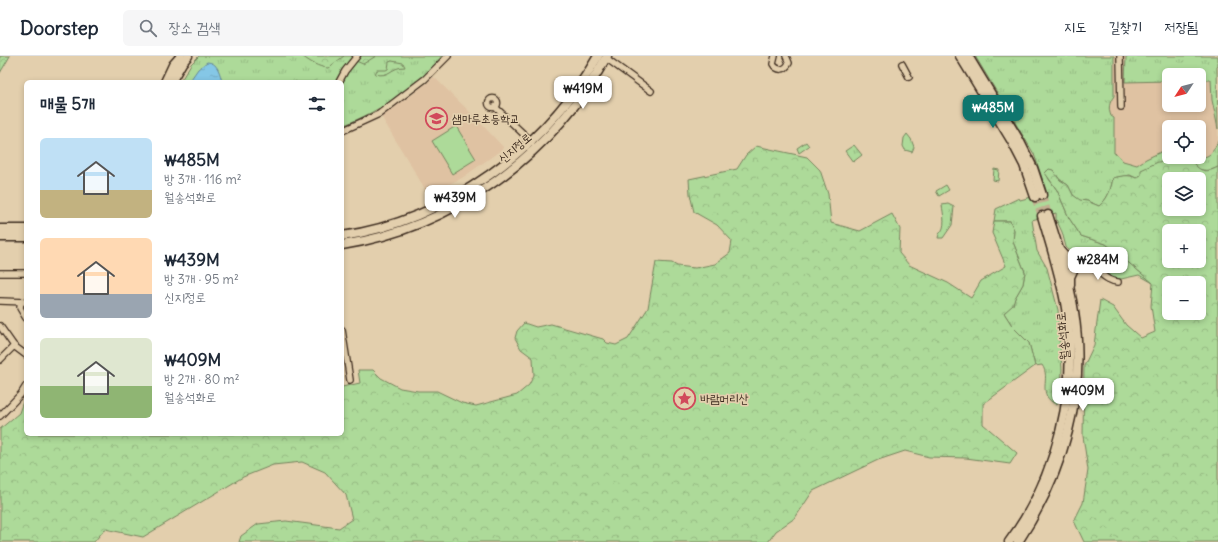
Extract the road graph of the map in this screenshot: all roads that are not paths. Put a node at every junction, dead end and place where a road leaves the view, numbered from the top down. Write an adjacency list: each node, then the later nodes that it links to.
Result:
1 (181, 56): 13 (street)
2 (188, 56): 14 (street)
3 (357, 56): 15 (street)
4 (448, 56): 19 (street)
5 (603, 56): 16 (street); 20 (street, 신지정로); 21 (street, 신지정로)
6 (775, 56): 7 (street)
7 (786, 56)
8 (960, 56): 9 (street)
9 (968, 56)
10 (1120, 56): 18 (street)
11 (902, 64): 12 (street)
12 (909, 77)
13 (166, 80)
14 (172, 80)
15 (340, 80)
16 (651, 91)
17 (494, 107): 20 (street)
18 (1121, 107)
19 (344, 130)
20 (531, 140): 21 (street); 24 (street, 신지정로)
21 (536, 147): 27 (street, 신지정로)
22 (0, 229): 23 (street)
23 (24, 229)
24 (344, 236)
25 (0, 237): 26 (street)
26 (24, 237)
27 (344, 245)
28 (1059, 250): 29 (street); 30 (street, 월송석화로); 30 (street, 월송석화로)
29 (1076, 266): 30 (street); 33 (street); 34 (street)
30 (1061, 270): 34 (street, 월송석화로); 46 (street, 월송석화로)
31 (0, 272): 32 (street)
32 (24, 272)
33 (1118, 282)
34 (1070, 295): 47 (street, 월송석화로)
35 (0, 301): 36 (street)
36 (23, 302): 37 (street)
37 (24, 315)
38 (0, 326): 40 (street)
39 (344, 342): 43 (street)
40 (14, 346): 41 (street); 42 (street)
41 (24, 354)
42 (0, 360)
43 (350, 380)
44 (24, 389): 45 (street)
45 (0, 416)
46 (1009, 542)
47 (1018, 542)

